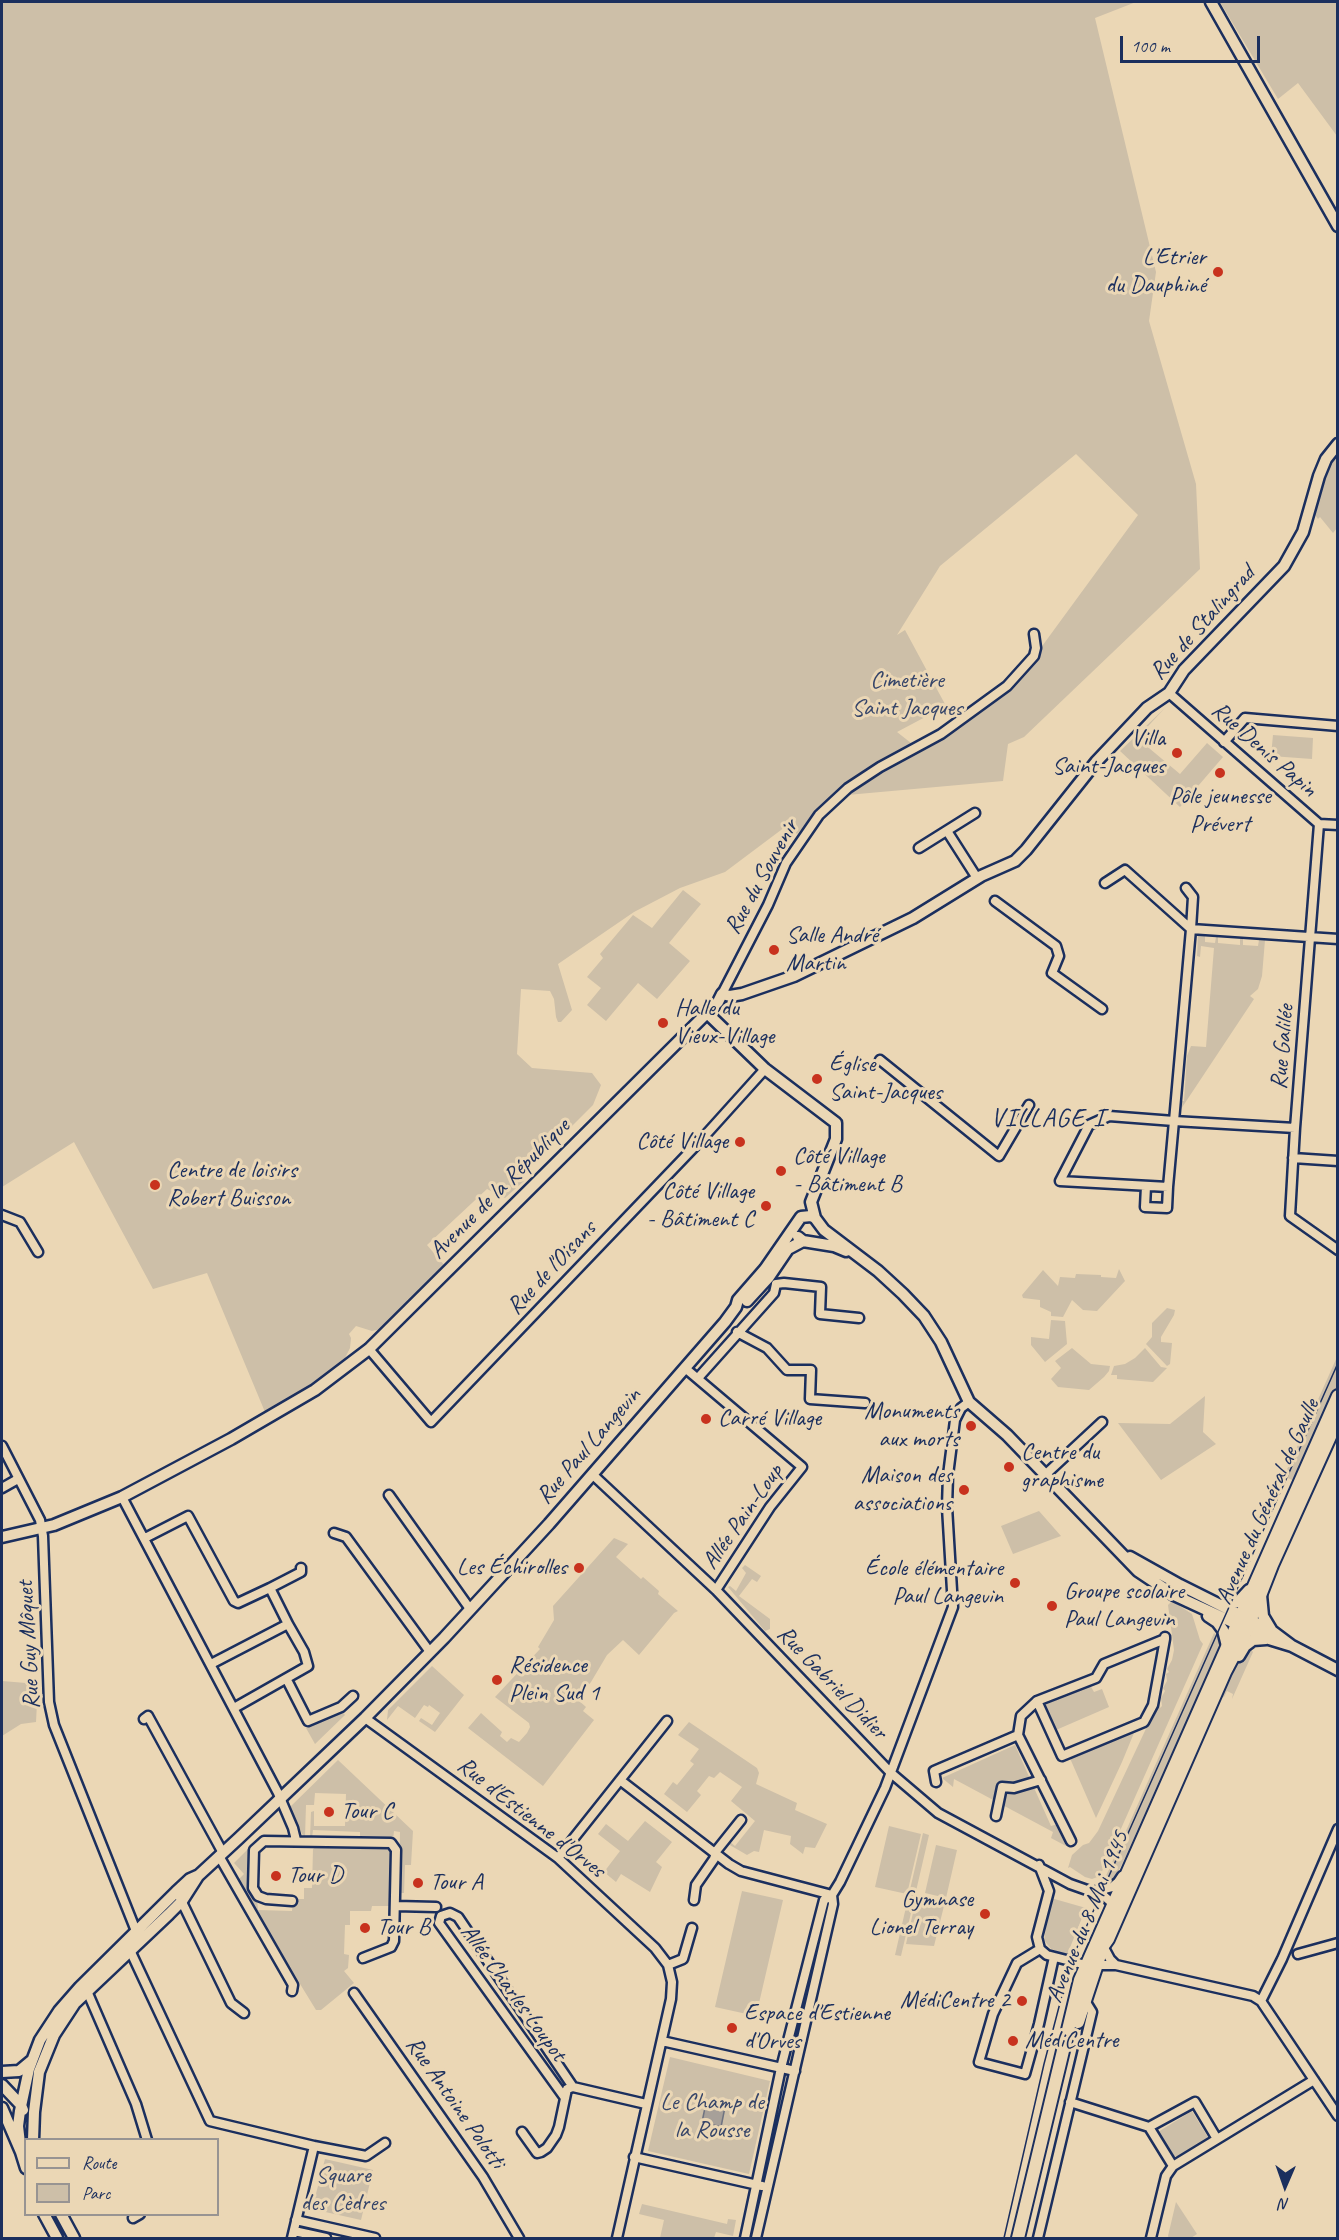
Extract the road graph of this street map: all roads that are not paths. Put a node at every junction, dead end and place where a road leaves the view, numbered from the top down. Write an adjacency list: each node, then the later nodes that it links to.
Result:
1 (1210, 2): 2 (street)
2 (1338, 226)
3 (1338, 444): 5 (street, Rue de Stalingrad)
4 (1034, 634): 20 (street, Rue du Souvenir)
5 (1169, 693): 7 (street, Rue Denis Papin); 13 (street, Rue de Stalingrad)
6 (1338, 726): 7 (street)
7 (1224, 742): 9 (street, Rue Denis Papin)
8 (975, 813): 11 (street)
9 (1319, 824): 10 (street, Rue Denis Papin); 18 (street, Rue Galilée)
10 (1338, 825)
11 (946, 831): 12 (street); 13 (street)
12 (919, 848)
13 (977, 878): 20 (street)
14 (1105, 883): 17 (street)
15 (1186, 888): 17 (street)
16 (995, 902): 21 (street)
17 (1191, 929): 18 (street); 26 (street)
18 (1311, 937): 19 (street); 27 (street, Rue Galilée)
19 (1338, 939)
20 (722, 994): 22 (street, Avenue de la République)
21 (1102, 1009)
22 (707, 1013): 24 (street); 43 (street, Avenue de la République)
23 (880, 1060): 25 (street)
24 (765, 1069): 32 (street); 43 (street, Rue de l'Oisans)
25 (1029, 1105)
26 (1174, 1121): 27 (street); 30 (street); 31 (street)
27 (1295, 1128): 28 (street, Rue Galilée)
28 (1293, 1158): 29 (street); 37 (street, Rue Galilée)
29 (1338, 1161)
30 (1146, 1186): 31 (street); 31 (street)
31 (1168, 1187)
32 (815, 1190): 34 (street); 35 (street)
33 (2, 1215): 38 (street)
34 (817, 1221): 35 (street); 36 (street); 39 (street)
35 (796, 1222): 36 (street); 40 (street, Rue Paul Langevin)
36 (807, 1241): 39 (street); 40 (street, Rue Paul Langevin)
37 (1338, 1250)
38 (38, 1252)
39 (855, 1254): 47 (street)
40 (770, 1277): 41 (street); 42 (street); 44 (street, Rue Paul Langevin)
41 (859, 1318)
42 (737, 1332): 45 (street); 48 (street)
43 (369, 1349): 57 (street, Avenue de la République)
44 (685, 1368): 45 (street); 52 (street, Rue Paul Langevin)
45 (698, 1378): 66 (street, Allée Pain-Loup)
46 (1338, 1396): 64 (main road, Avenue du Général de Gaulle)
47 (969, 1402): 53 (street); 89 (street)
48 (865, 1403)
49 (1338, 1419): 67 (main road, Avenue du Général de Gaulle)
50 (1102, 1422): 53 (street)
51 (2, 1446): 54 (street, Rue Guy Môquet)
52 (592, 1474): 66 (street, Rue Gabriel Didier); 71 (street, Rue Paul Langevin)
53 (1045, 1474): 62 (street)
54 (18, 1479): 55 (street); 58 (street, Rue Guy Môquet)
55 (2, 1488)
56 (389, 1495): 71 (street)
57 (122, 1497): 58 (street, Avenue de la République); 61 (street)
58 (42, 1528): 60 (street, Avenue de la République); 116 (street, Rue Guy Môquet)
59 (334, 1533): 77 (street)
60 (2, 1537)
61 (145, 1538): 65 (street); 78 (street)
62 (1120, 1551): 68 (street); 70 (street)
63 (301, 1568): 65 (street)
64 (1259, 1574): 70 (street); 72 (main road, Avenue du Général de Gaulle)
65 (270, 1588): 73 (street)
66 (716, 1590): 89 (street, Rue Gabriel Didier)
67 (1261, 1594): 72 (main road, Avenue du Général de Gaulle); 74 (street)
68 (1179, 1598): 69 (street); 72 (street)
69 (1191, 1603): 72 (street); 76 (street)
70 (1222, 1605): 72 (street)
71 (470, 1609): 77 (street, Rue Paul Langevin)
72 (1244, 1622): 74 (street); 75 (street); 76 (main road, Avenue du 8 Mai 1945); 80 (main road, Avenue du 8 Mai 1945)
73 (288, 1624): 78 (street); 81 (street)
74 (1271, 1635): 75 (street); 80 (street)
75 (1288, 1643): 79 (street)
76 (1227, 1646): 103 (main road, Avenue du 8 Mai 1945)
77 (430, 1652): 85 (street, Rue Paul Langevin)
78 (211, 1664): 84 (street)
79 (1338, 1670)
80 (1225, 1672): 118 (main road, Avenue du 8 Mai 1945)
81 (286, 1680): 82 (street); 84 (street)
82 (353, 1695)
83 (1037, 1701): 83 (street); 88 (street)
84 (234, 1708): 93 (street)
85 (365, 1718): 93 (street, Rue Paul Langevin); 102 (street, Rue d'Estienne d'Orves)
86 (144, 1719): 100 (street)
87 (667, 1721): 90 (street)
88 (1018, 1735): 91 (street); 92 (street)
89 (891, 1773): 104 (street, Rue Gabriel Didier); 108 (street)
90 (620, 1780): 101 (street); 102 (street)
91 (1041, 1780): 94 (street); 98 (street)
92 (936, 1782)
93 (281, 1799): 97 (street); 100 (street, Rue Paul Langevin)
94 (996, 1816)
95 (741, 1820): 101 (street)
96 (1338, 1829): 99 (street)
97 (296, 1840): 111 (street); 113 (street)
98 (1071, 1840)
99 (1334, 1849): 131 (street)
100 (221, 1854): 109 (street, Rue Paul Langevin); 128 (street)
101 (715, 1855): 108 (street); 110 (street)
102 (558, 1858): 124 (street, Rue d'Estienne d'Orves)
103 (1132, 1860): 107 (street); 112 (main road, Avenue du 8 Mai 1945)
104 (1039, 1866): 105 (street, Rue Gabriel Didier); 106 (street)
105 (1070, 1884): 106 (street); 107 (street)
106 (1048, 1891): 120 (street)
107 (1096, 1891): 112 (street)
108 (832, 1895): 135 (street); 136 (street)
109 (179, 1897): 116 (street, Rue Paul Langevin); 132 (street)
110 (694, 1900)
111 (292, 1901)
112 (1112, 1903): 118 (street); 125 (main road, Avenue du 8 Mai 1945)
113 (396, 1906): 114 (street); 123 (street)
114 (436, 1907)
115 (692, 1928): 124 (street)
116 (139, 1937): 119 (street, Rue Paul Langevin)
117 (1338, 1943): 121 (street)
118 (1103, 1946): 125 (main road, Avenue du 8 Mai 1945); 126 (street)
119 (129, 1947): 127 (street, Rue Paul Langevin); 156 (street)
120 (1040, 1949): 122 (street); 122 (street)
121 (1298, 1954)
122 (1054, 1957): 125 (street)
123 (363, 1958)
124 (668, 1965): 133 (street)
125 (1091, 1965): 126 (street); 130 (main road, Avenue du 8 Mai 1945); 177 (main road, Avenue du 8 Mai 1945)
126 (1116, 1965): 131 (street)
127 (83, 1989): 134 (street, Rue Paul Langevin); 141 (street, Rue Paul Langevin); 153 (street)
128 (292, 1991)
129 (354, 1993): 173 (street, Rue Antoine Polotti)
130 (1084, 1999): 144 (street, Avenue du 8 Mai 1945); 178 (main road, Avenue du 8 Mai 1945)
131 (1261, 2001): 138 (street)
132 (244, 2013)
133 (662, 2041): 135 (street); 146 (street)
134 (33, 2059): 137 (street); 145 (street, Rue Paul Langevin)
135 (781, 2068): 136 (street); 161 (street)
136 (795, 2071): 162 (street)
137 (2, 2072)
138 (1314, 2080): 148 (street); 154 (street)
139 (2, 2085): 145 (street)
140 (573, 2087): 142 (street, Allée Charles Loupot); 142 (street, Allée Charles Loupot); 146 (street, Allée Charles Loupot)
141 (36, 2088): 145 (street); 151 (street, Rue Paul Langevin)
142 (565, 2098): 150 (street, Allée Charles Loupot)
143 (2, 2101): 145 (street)
144 (1070, 2102): 149 (street); 179 (street, Avenue du 8 Mai 1945)
145 (21, 2104): 152 (street); 157 (street, Rue Paul Langevin)
146 (646, 2104): 158 (street)
147 (2, 2108): 157 (street)
148 (1338, 2116)
149 (1149, 2127): 154 (street); 160 (street)
150 (522, 2132)
151 (31, 2138)
152 (31, 2138)
153 (147, 2138)
154 (1217, 2139): 160 (street)
155 (385, 2143): 156 (street)
156 (314, 2146): 167 (street)
157 (21, 2152): 159 (street)
158 (634, 2157): 161 (street); 174 (street)
159 (24, 2162)
160 (1173, 2166): 180 (street)
161 (758, 2185): 162 (street); 163 (street)
162 (768, 2187): 164 (street)
163 (752, 2213): 164 (street); 175 (street)
164 (762, 2215): 176 (street)
165 (45, 2216): 168 (street)
166 (62, 2216): 170 (street)
167 (296, 2220): 169 (street); 172 (street)
168 (53, 2235)
169 (293, 2235): 171 (street)
170 (74, 2238)
171 (326, 2238)
172 (375, 2238)
173 (519, 2238)
174 (617, 2238)
175 (746, 2238)
176 (756, 2238)
177 (1018, 2238)
178 (1025, 2238)
179 (1038, 2238)
180 (1151, 2238)

